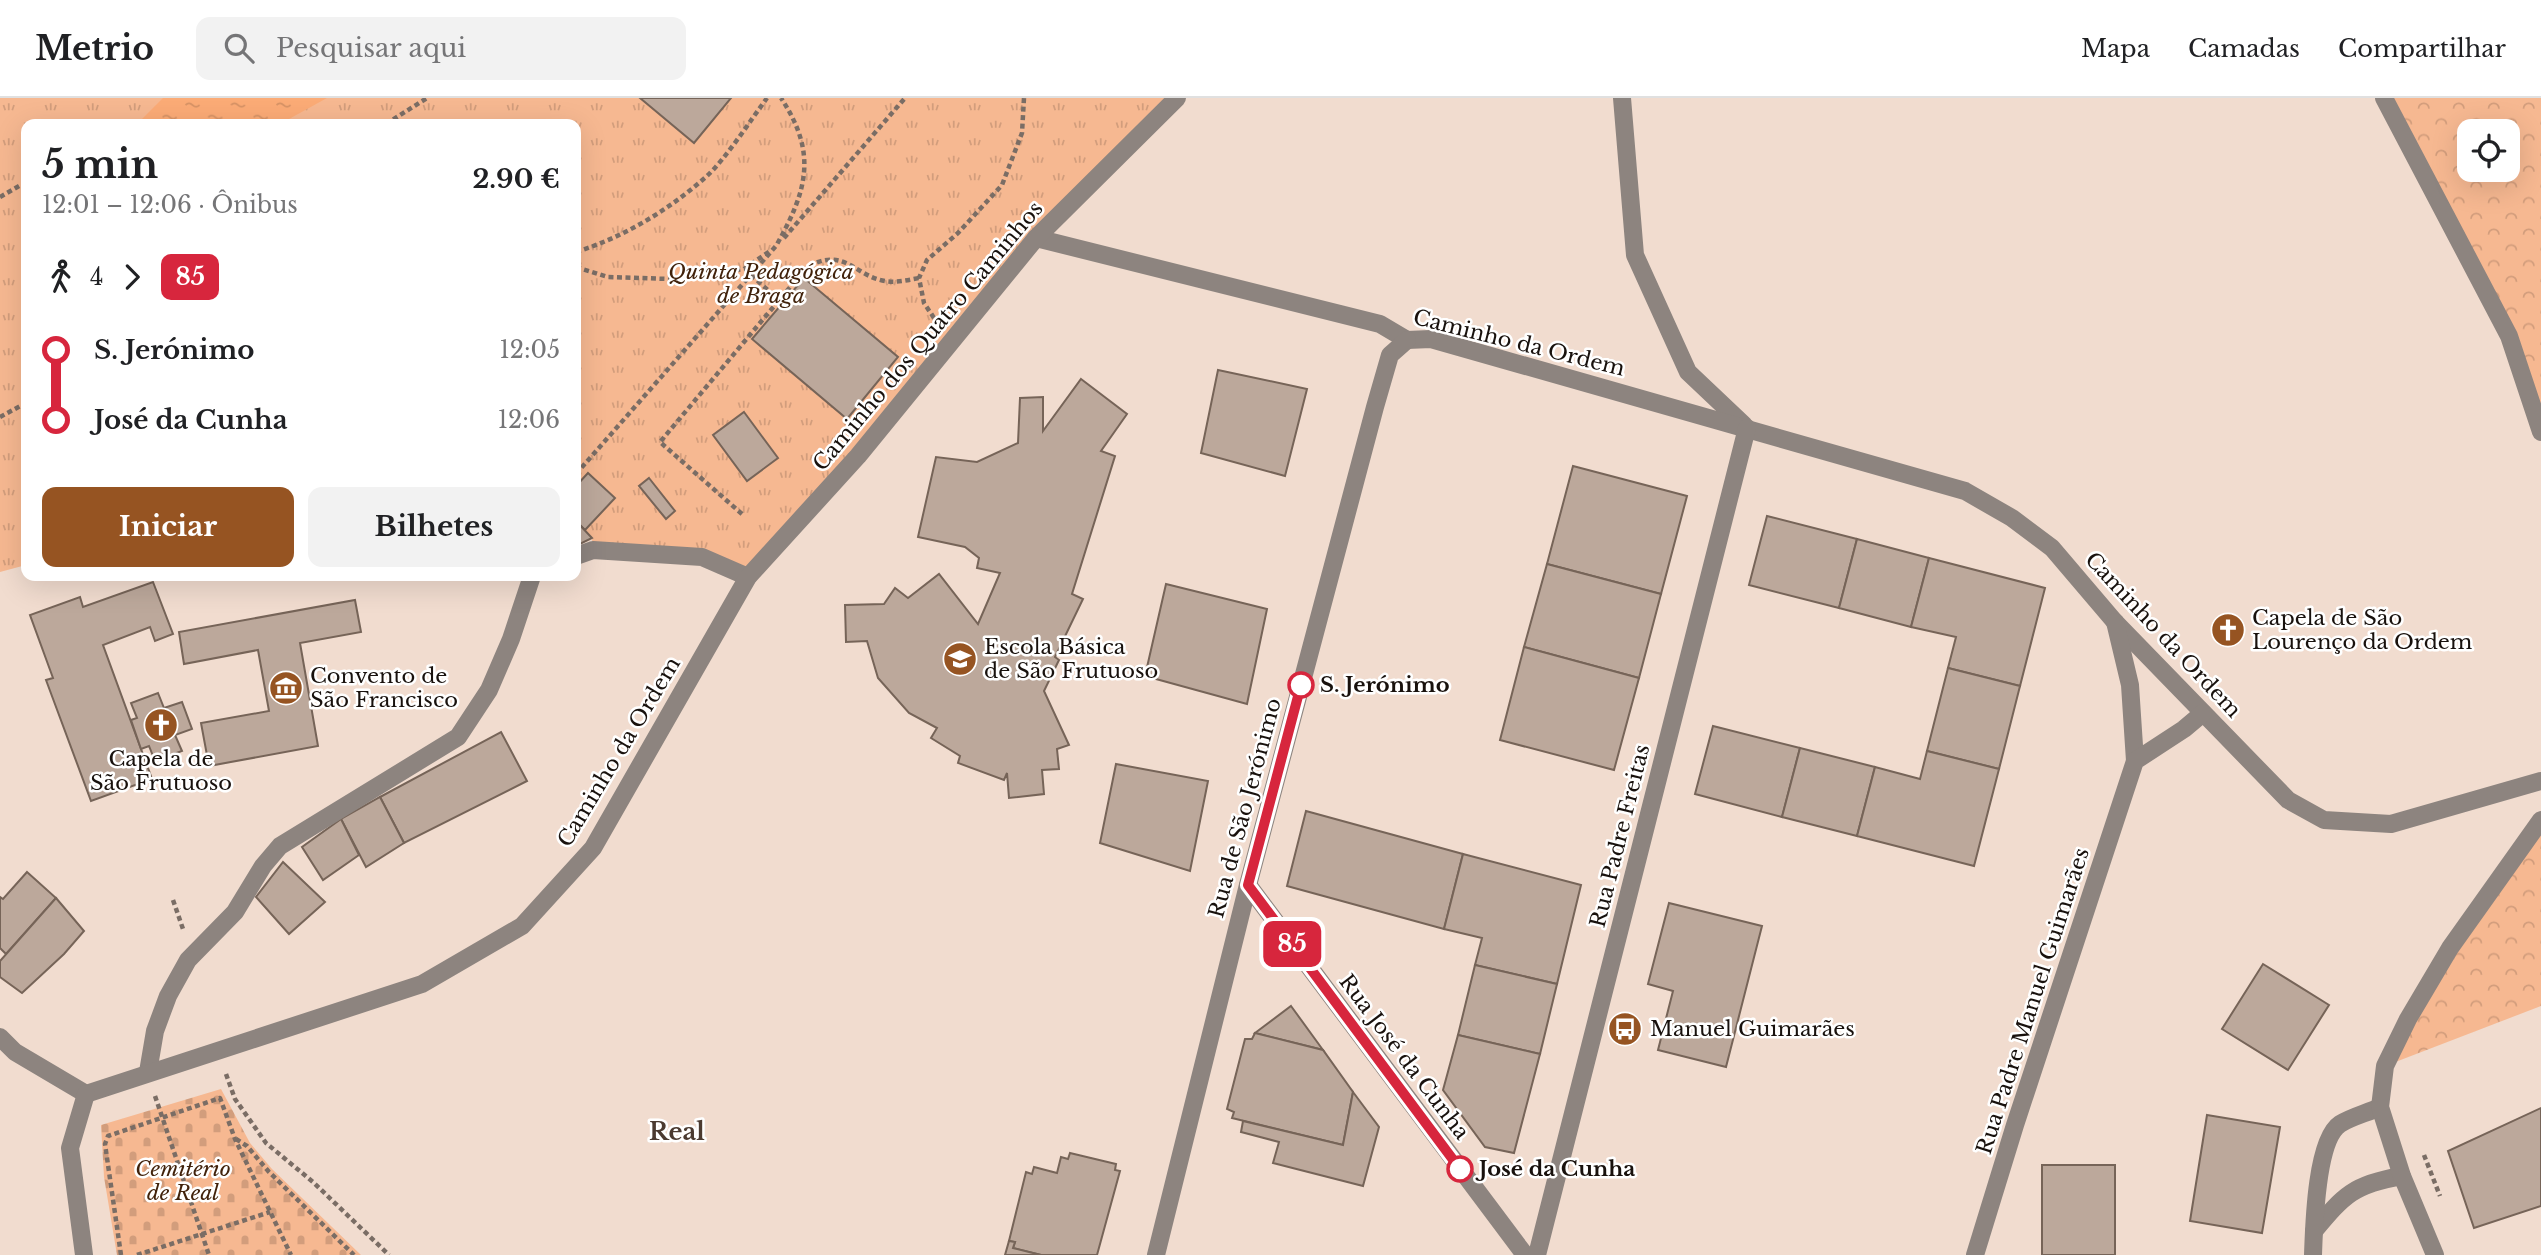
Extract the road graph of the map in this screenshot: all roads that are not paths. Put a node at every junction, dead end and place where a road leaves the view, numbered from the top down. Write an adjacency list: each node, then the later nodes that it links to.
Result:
1 (1177, 98): 4 (street, Caminho dos Quatro Caminhos)
2 (1622, 98): 6 (street, Caminho da Ordem)
3 (2384, 98): 7 (street)
4 (1036, 238): 5 (street, Caminho da Ordem); 9 (street, Caminho dos Quatro Caminhos)
5 (1407, 340): 6 (street, Caminho da Ordem); 16 (street, Rua de São Jerónimo)
6 (1747, 428): 11 (street, Caminho da Ordem); 26 (street, Rua Padre Freitas)
7 (2541, 432)
8 (581, 554): 9 (street)
9 (748, 577): 18 (street, Caminho da Ordem)
10 (530, 581): 18 (street)
11 (2115, 622): 12 (street, Caminho da Ordem); 13 (street, Rua Padre Manuel Guimarães)
12 (2203, 713): 13 (street); 14 (street, Caminho da Ordem)
13 (2135, 761): 27 (street, Rua Padre Manuel Guimarães)
14 (2541, 781)
15 (2541, 820): 20 (street)
16 (1248, 885): 24 (street, Rua de São Jerónimo); 25 (street, Rua José da Cunha)
17 (0, 1037): 19 (street)
18 (148, 1072): 19 (street, Caminho da Ordem)
19 (86, 1094): 23 (street)
20 (2380, 1107): 21 (street); 22 (street)
21 (2402, 1176): 22 (street); 29 (street)
22 (2314, 1231): 28 (street)
23 (84, 1255)
24 (1156, 1255)
25 (1525, 1255)
26 (1537, 1255)
27 (1975, 1255)
28 (2313, 1255)
29 (2435, 1255)

